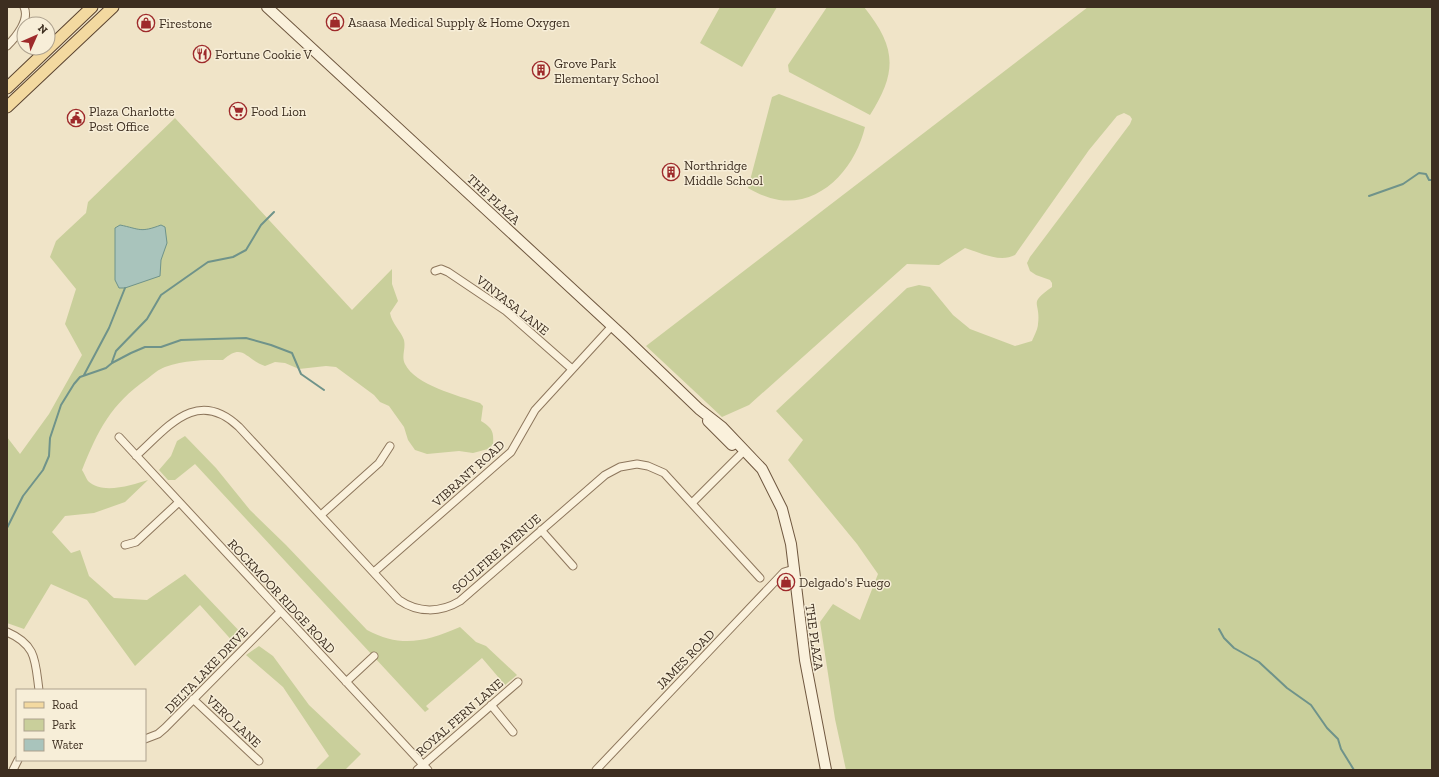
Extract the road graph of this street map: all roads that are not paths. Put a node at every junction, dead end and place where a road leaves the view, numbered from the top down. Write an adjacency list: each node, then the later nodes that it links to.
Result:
1 (24, 7): 5 (street)
2 (92, 7): 6 (main road)
3 (113, 7): 7 (main road)
4 (266, 8): 9 (street, THE PLAZA)
5 (7, 46)
6 (7, 88)
7 (8, 104)
8 (435, 271): 10 (street, VINYASA LANE)
9 (612, 326): 10 (street, VIBRANT ROAD); 11 (street, THE PLAZA)
10 (572, 369): 24 (street, VIBRANT ROAD)
11 (699, 409): 14 (street, THE PLAZA); 16 (street, THE PLAZA)
12 (119, 437): 15 (street, ROCKMOOR RIDGE ROAD)
13 (390, 446): 19 (street)
14 (741, 454): 16 (street, THE PLAZA); 18 (street)
15 (136, 456): 17 (street, ROCKMOOR RIDGE ROAD); 19 (street, SOULFIRE AVENUE)
16 (771, 485): 23 (street, THE PLAZA)
17 (180, 502): 21 (street); 26 (street, ROCKMOOR RIDGE ROAD)
18 (692, 503): 20 (street, SOULFIRE AVENUE); 25 (street, SOULFIRE AVENUE)
19 (321, 515): 24 (street, SOULFIRE AVENUE)
20 (541, 530): 22 (street); 24 (street, SOULFIRE AVENUE)
21 (125, 546)
22 (573, 566)
23 (794, 569): 41 (street, JAMES ROAD); 42 (street, THE PLAZA)
24 (374, 572)
25 (760, 578)
26 (280, 612): 29 (street, ROCKMOOR RIDGE ROAD); 32 (street, DELTA LAKE DRIVE)
27 (7, 632): 31 (street)
28 (374, 656): 29 (street)
29 (346, 682): 38 (street, ROCKMOOR RIDGE ROAD)
30 (518, 682): 33 (street, ROYAL FERN LANE)
31 (39, 689)
32 (193, 699): 35 (street, DELTA LAKE DRIVE); 37 (street, VERO LANE)
33 (491, 705): 34 (street); 38 (street, ROYAL FERN LANE)
34 (513, 732)
35 (146, 739)
36 (18, 761): 39 (street)
37 (259, 761)
38 (425, 767): 40 (street, ROYAL FERN LANE)
39 (13, 770)
40 (416, 770)
41 (596, 770)
42 (826, 770)

